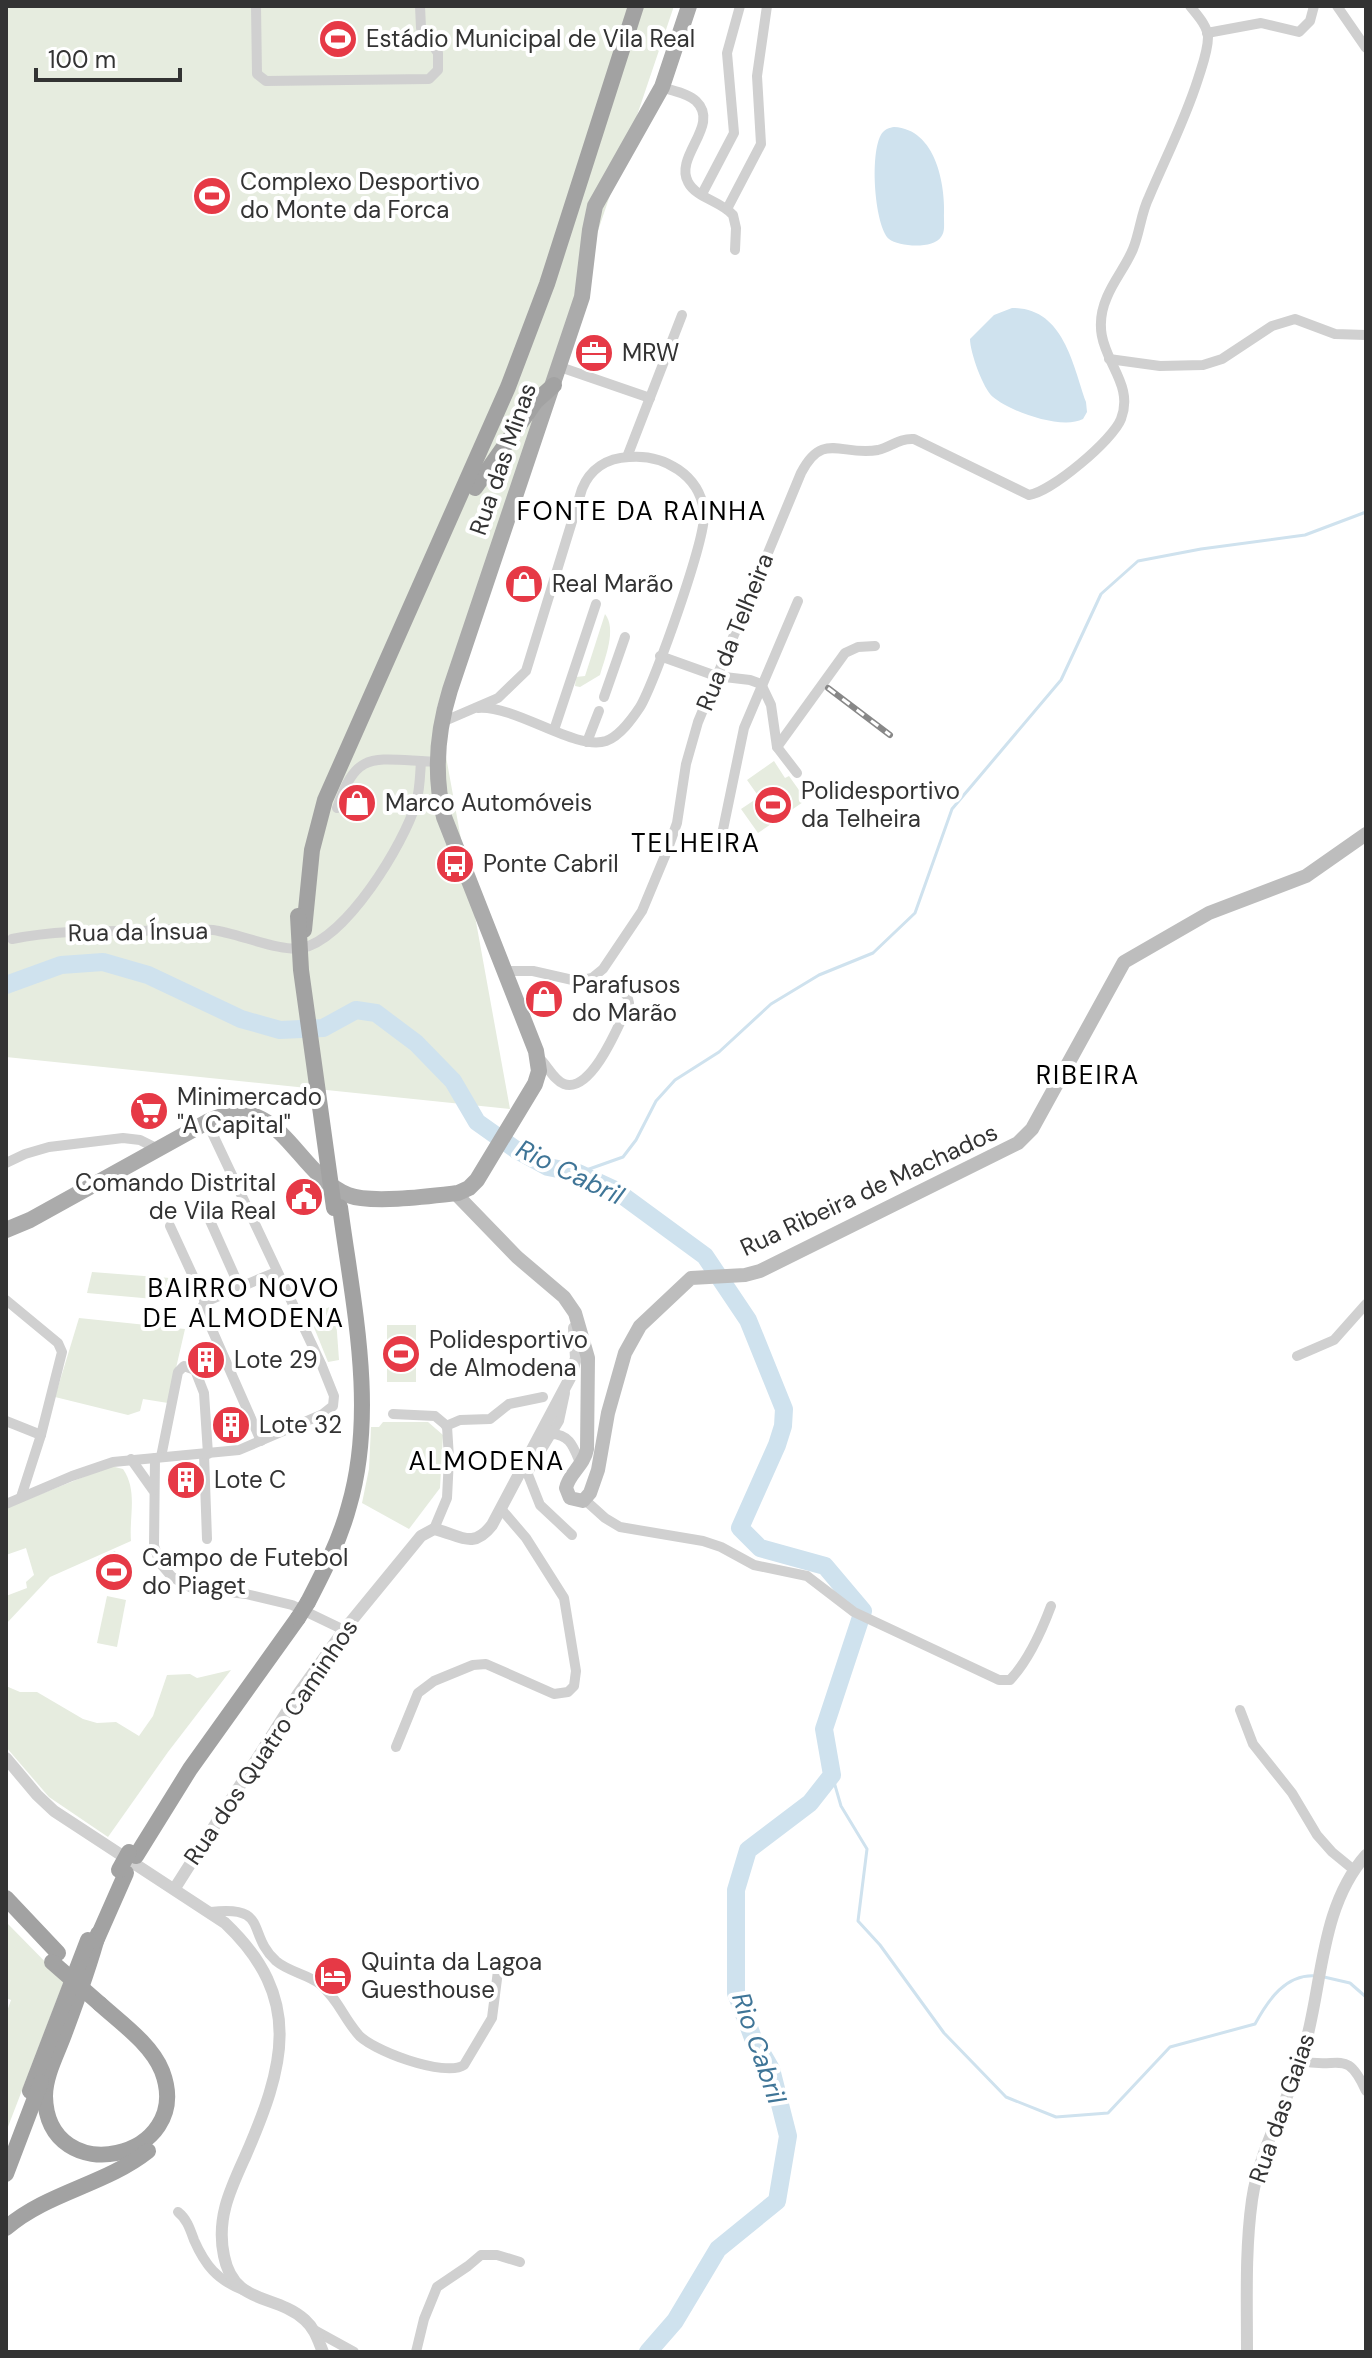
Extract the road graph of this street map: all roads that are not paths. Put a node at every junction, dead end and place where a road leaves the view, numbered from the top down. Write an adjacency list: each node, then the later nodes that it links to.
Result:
1 (256, 6): 2 (street)
2 (420, 6)
3 (628, 6): 44 (highway)
4 (636, 6): 26 (highway)
5 (689, 6): 13 (main road, Rua das Minas)
6 (740, 6): 14 (street)
7 (767, 6): 15 (street)
8 (1190, 6): 11 (street)
9 (1314, 6): 11 (street)
10 (1337, 6): 12 (street)
11 (1207, 33): 19 (street)
12 (1366, 48)
13 (662, 87): 14 (street); 20 (main road, Rua das Minas)
14 (702, 194): 15 (street)
15 (727, 209): 16 (street)
16 (735, 250)
17 (682, 315): 22 (street)
18 (1366, 335): 19 (street)
19 (1109, 359): 30 (street, Rua da Telheira)
20 (560, 367): 21 (main road, Rua das Minas); 22 (street)
21 (554, 385): 26 (highway); 35 (main road, Rua das Minas)
22 (650, 398): 23 (street)
23 (627, 457): 29 (street); 33 (street)
24 (798, 601): 31 (street)
25 (596, 604): 36 (street)
26 (406, 617): 44 (highway)
27 (625, 637): 32 (street)
28 (875, 646): 38 (street)
29 (660, 656): 30 (street); 37 (street)
30 (716, 676): 31 (street); 46 (street, Rua da Telheira)
31 (761, 684): 38 (street); 43 (street)
32 (604, 697)
33 (478, 708): 35 (street); 36 (street)
34 (599, 711): 37 (street)
35 (440, 723): 39 (main road, Rua das Minas)
36 (554, 730): 37 (street)
37 (587, 742)
38 (777, 747): 40 (street)
39 (429, 761): 41 (street); 45 (street, Rua da Ínsua); 46 (main road, Rua das Minas)
40 (797, 773)
41 (337, 808)
42 (1366, 834): 79 (main road, Rua Ribeira de Machados)
43 (694, 845)
44 (301, 916): 53 (highway, bridge); 53 (highway, bridge)
45 (12, 939)
46 (505, 971): 48 (main road, Rua das Minas)
47 (611, 982): 48 (street)
48 (538, 1057): 52 (main road)
49 (207, 1122): 50 (main road); 52 (main road); 57 (street)
50 (158, 1149): 51 (street); 56 (main road)
51 (6, 1163)
52 (455, 1193): 61 (main road)
53 (337, 1207): 92 (highway)
54 (207, 1214): 58 (street)
55 (170, 1226): 60 (street)
56 (6, 1230)
57 (276, 1272): 58 (street); 71 (street)
58 (240, 1288): 60 (street)
59 (6, 1300): 70 (street)
60 (205, 1302): 71 (street)
61 (570, 1304): 64 (street); 75 (main road)
62 (1366, 1304): 63 (street)
63 (1297, 1356)
64 (566, 1387): 69 (street); 76 (street)
65 (543, 1397): 68 (street)
66 (393, 1414): 68 (street)
67 (6, 1421): 70 (street)
68 (446, 1426): 82 (street)
69 (551, 1434): 75 (street); 76 (street)
70 (41, 1435): 78 (street)
71 (261, 1441): 72 (street)
72 (206, 1454): 73 (street); 73 (street); 84 (street)
73 (158, 1457): 74 (street); 77 (street)
74 (128, 1460): 77 (street); 78 (street)
75 (581, 1465): 79 (main road)
76 (525, 1470): 81 (street); 83 (street)
77 (153, 1490): 86 (street)
78 (21, 1497): 80 (street)
79 (585, 1500): 85 (street)
80 (6, 1504)
81 (502, 1510): 82 (street); 88 (street)
82 (434, 1529): 86 (street, Rua dos Quatro Caminhos)
83 (572, 1535)
84 (207, 1539)
85 (1051, 1606)
86 (344, 1630): 93 (street, Rua dos Quatro Caminhos)
87 (1240, 1710): 91 (street)
88 (396, 1747)
89 (6, 1758): 93 (street)
90 (1366, 1855): 91 (street, Rua das Gaias)
91 (1354, 1870): 101 (street, Rua das Gaias)
92 (123, 1872): 97 (highway); 103 (highway)
93 (175, 1888): 96 (street)
94 (6, 1898): 98 (highway)
95 (6, 1911): 98 (highway)
96 (211, 1912): 99 (street); 108 (street)
97 (98, 1934): 100 (highway); 104 (highway)
98 (55, 1957): 100 (highway)
99 (498, 1971)
100 (103, 2000): 106 (highway)
101 (1301, 2061): 102 (street); 113 (street, Rua das Gaias)
102 (1366, 2091)
103 (6, 2156)
104 (6, 2174)
105 (178, 2212): 108 (street)
106 (6, 2228)
107 (520, 2262): 112 (street)
108 (244, 2291): 109 (street)
109 (314, 2330): 110 (street); 111 (street)
110 (323, 2352)
111 (354, 2352)
112 (416, 2352)
113 (1247, 2352)

